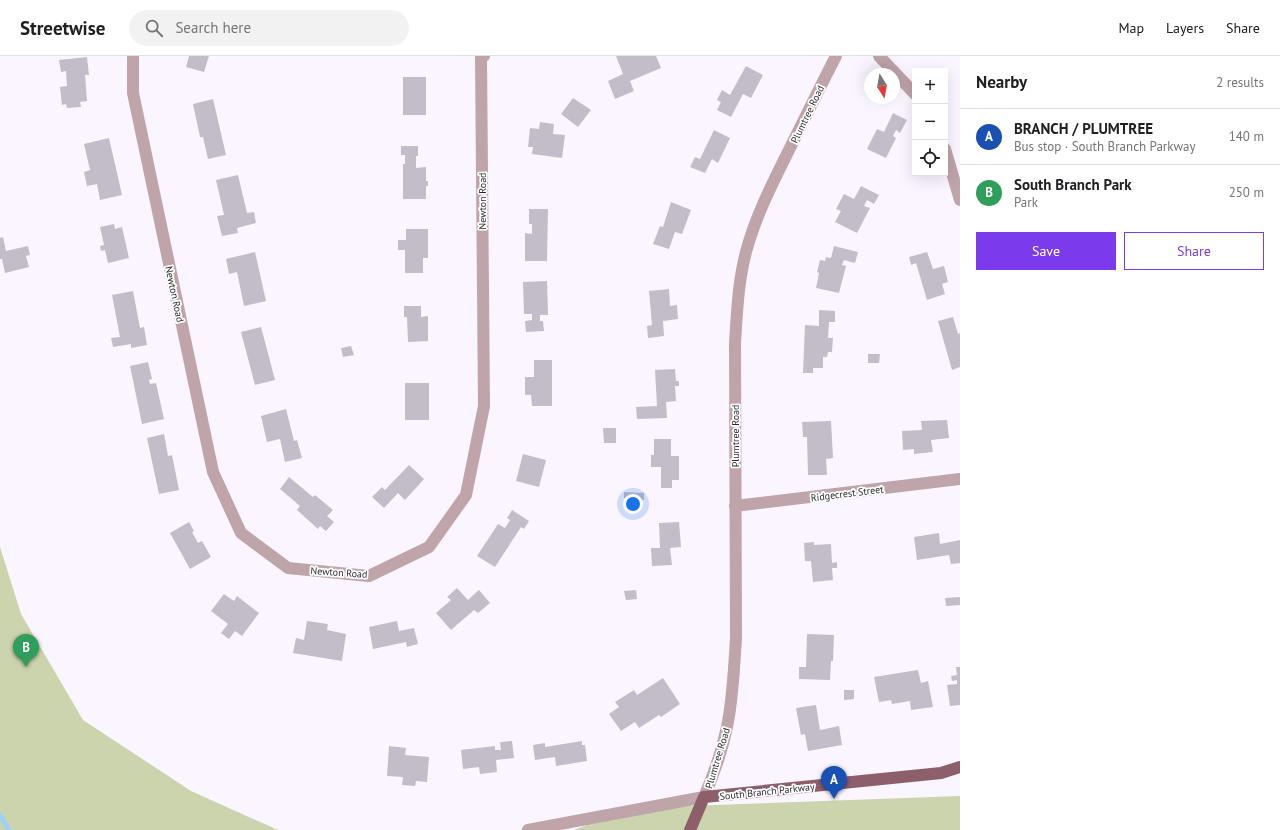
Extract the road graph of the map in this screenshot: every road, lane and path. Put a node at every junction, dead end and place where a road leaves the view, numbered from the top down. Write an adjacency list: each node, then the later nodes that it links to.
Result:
1 (133, 56): 2 (street, Newton Road)
2 (482, 56)
3 (836, 56): 9 (street, Plumtree Road)
4 (879, 56): 5 (street)
5 (912, 91)
6 (948, 159): 7 (street)
7 (960, 200)
8 (960, 479): 9 (street, Ridgecrest Street)
9 (735, 506): 11 (street, Plumtree Road)
10 (960, 767): 11 (main road, South Branch Parkway)
11 (704, 798): 12 (street, South Branch Parkway); 13 (main road, Plumtree Road)
12 (528, 830)
13 (690, 830)

